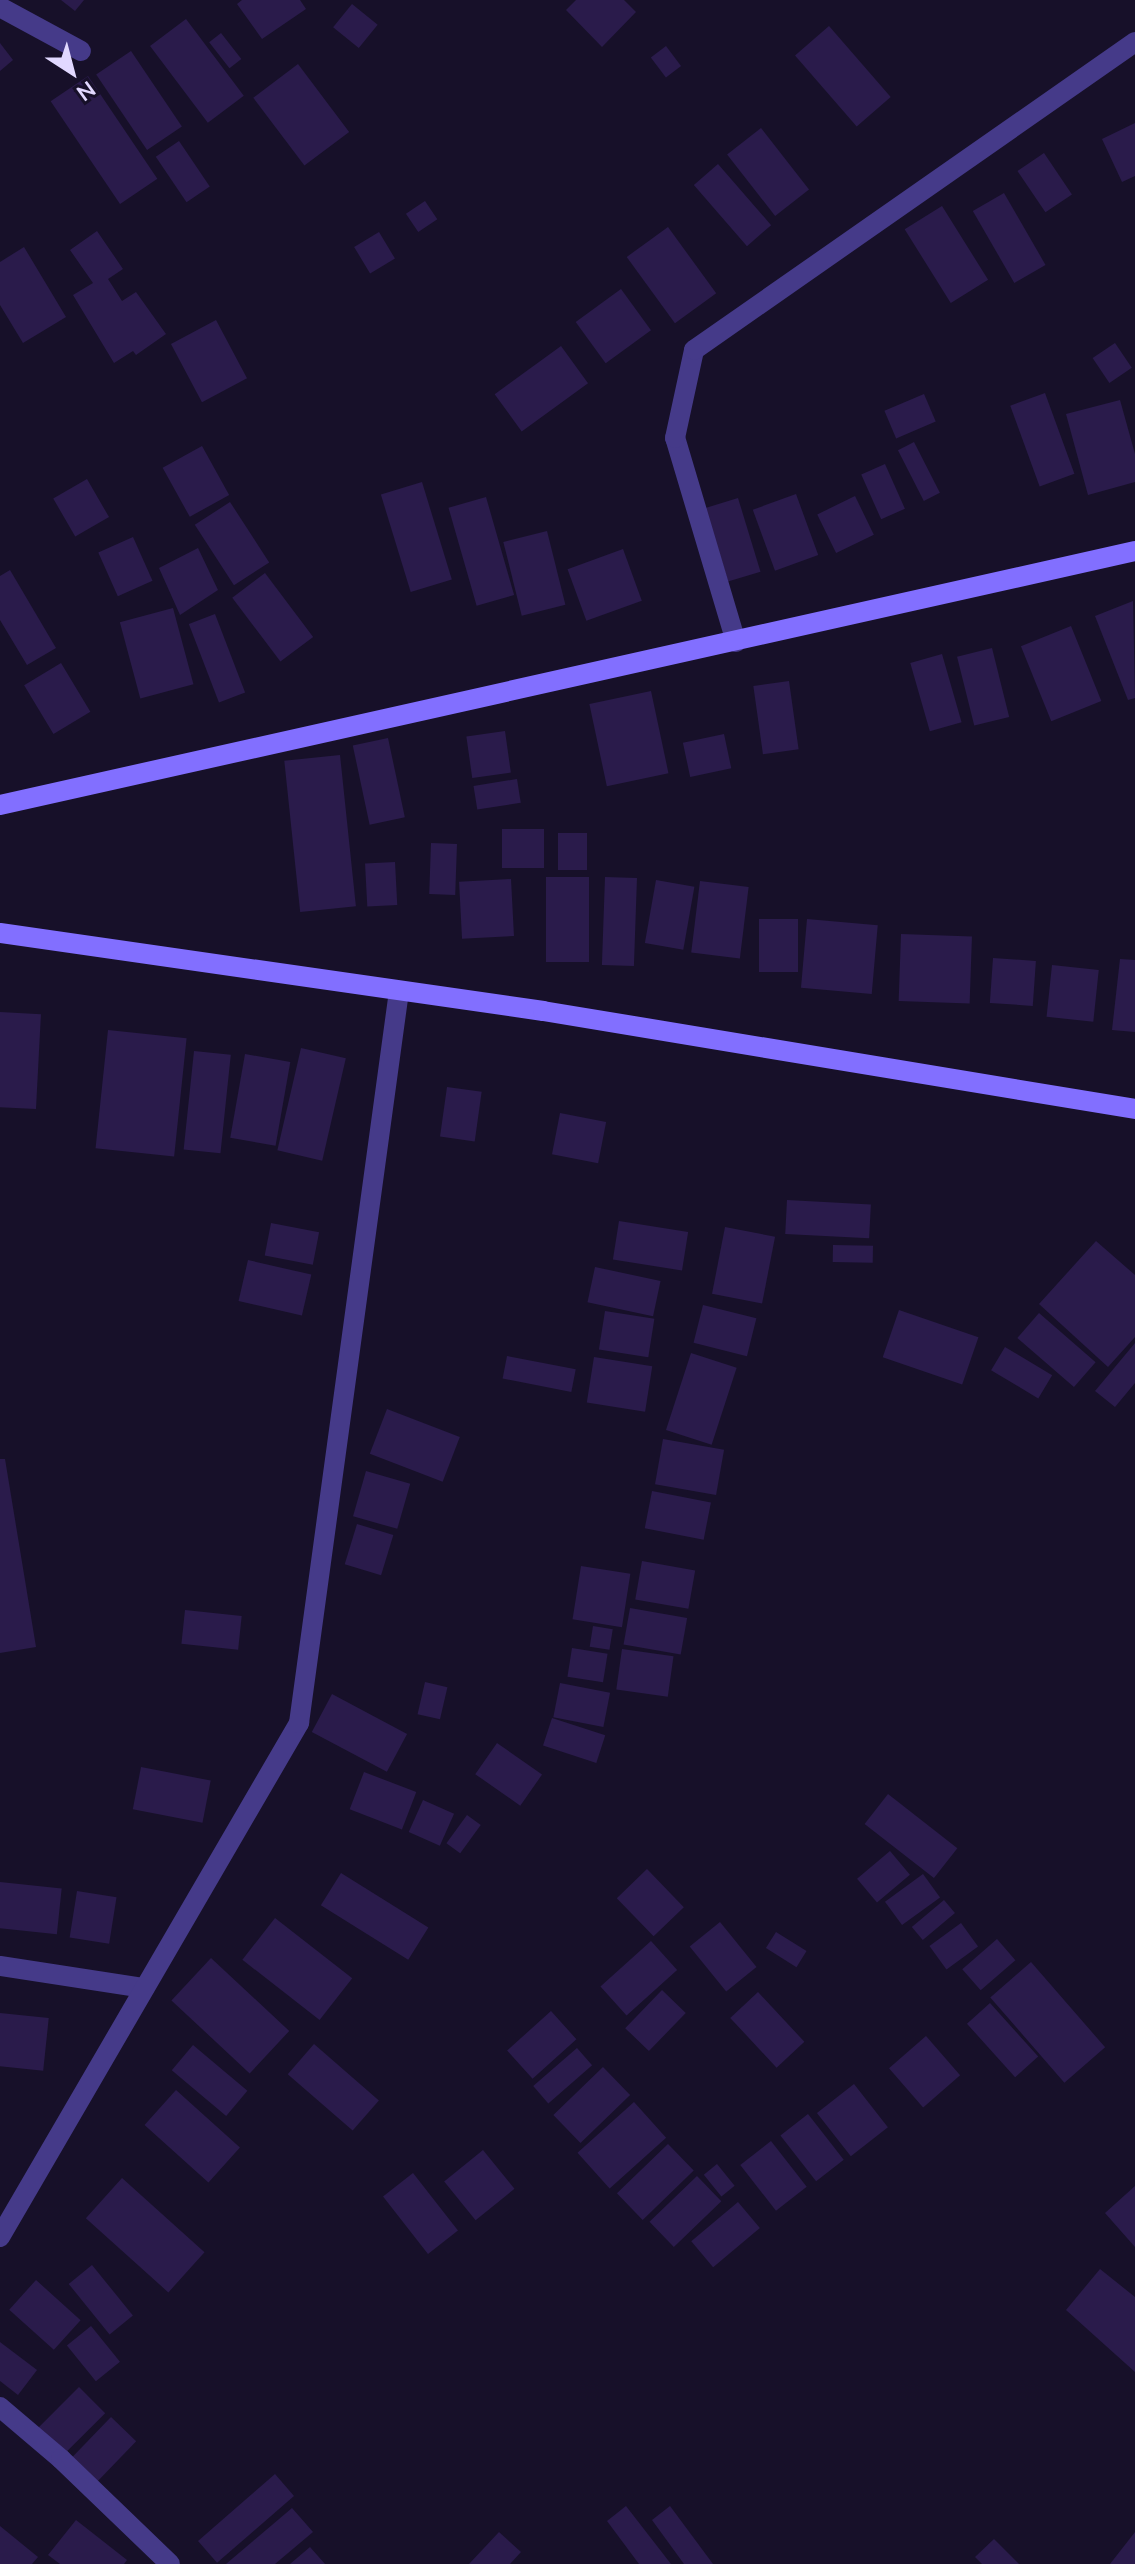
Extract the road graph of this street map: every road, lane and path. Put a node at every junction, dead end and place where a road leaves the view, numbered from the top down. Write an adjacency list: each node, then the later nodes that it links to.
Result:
1 (0, 7): 3 (street)
2 (1135, 42): 5 (street)
3 (81, 51)
4 (1135, 551): 5 (street)
5 (736, 642): 6 (street)
6 (0, 805)
7 (0, 933): 8 (street)
8 (399, 991): 9 (street); 11 (street)
9 (1135, 1109)
10 (0, 1966): 11 (street)
11 (144, 1988): 12 (street)
12 (0, 2237)
13 (0, 2407): 14 (street)
14 (170, 2564)

